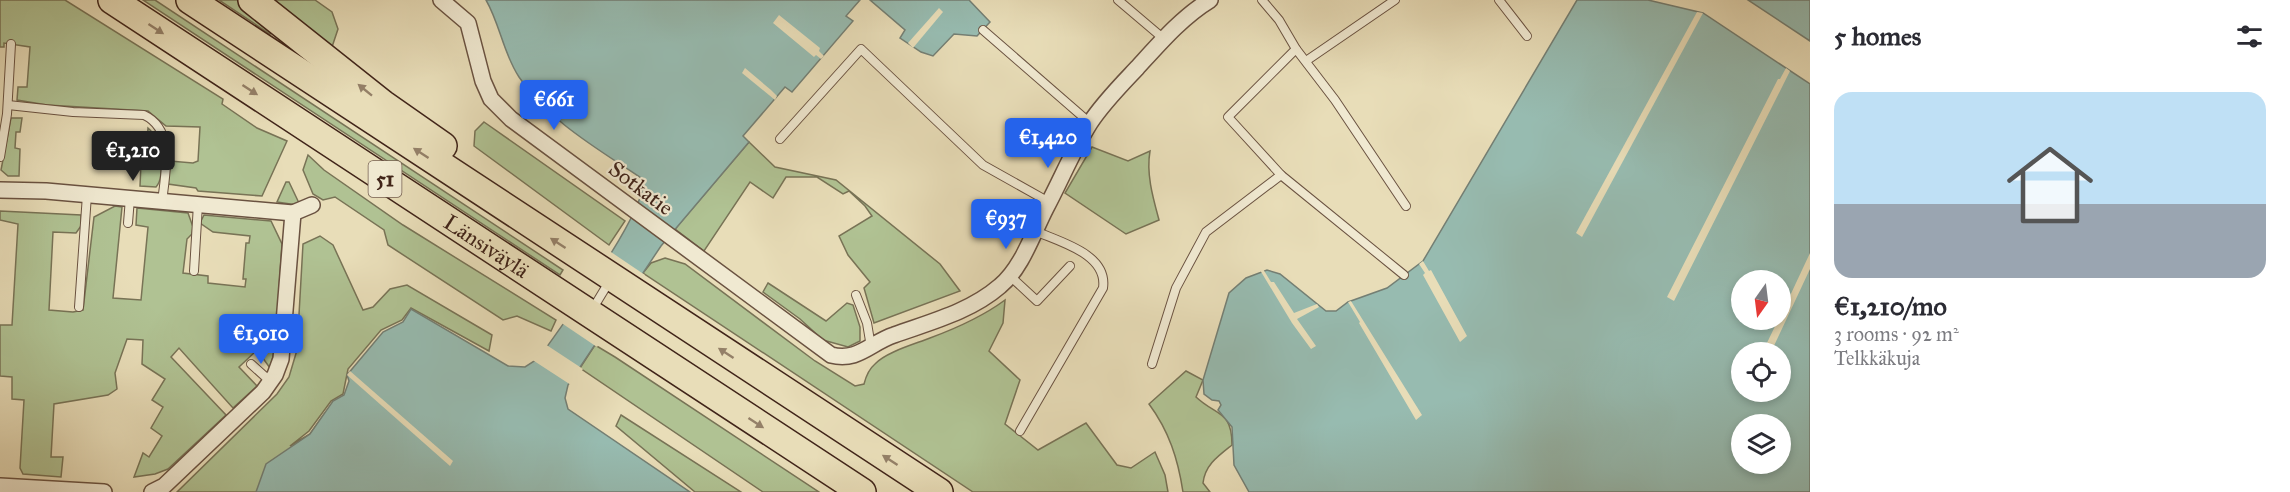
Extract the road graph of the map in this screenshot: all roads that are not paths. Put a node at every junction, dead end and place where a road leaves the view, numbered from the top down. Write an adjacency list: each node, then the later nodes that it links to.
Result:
1 (112, 0): 39 (highway, Länsiväylä / 51, one-way to 39)
2 (190, 0): 30 (highway, Länsiväylä / 51, one-way to 2)
3 (252, 0): 30 (highway, one-way to 3)
4 (441, 0): 41 (street, Sotkatie)
5 (1119, 0): 12 (lane)
6 (1262, 0): 14 (lane)
7 (1395, 0): 15 (lane)
8 (1499, 0): 11 (lane)
9 (1204, 2): 12 (street)
10 (983, 30): 17 (lane)
11 (1527, 36)
12 (1164, 39): 17 (street)
13 (11, 44): 16 (lane)
14 (1296, 49): 15 (lane); 20 (lane)
15 (1306, 61): 28 (lane)
16 (8, 105): 19 (lane); 24 (lane)
17 (1090, 123): 25 (street)
18 (780, 139): 25 (lane)
19 (0, 157)
20 (1281, 175): 36 (lane); 43 (lane)
21 (0, 190): 22 (street)
22 (87, 195): 23 (street); 40 (lane)
23 (130, 198): 24 (street); 31 (lane)
24 (162, 201): 26 (street)
25 (1049, 202): 32 (street)
26 (198, 204): 29 (street); 34 (lane)
27 (312, 205): 29 (street)
28 (1406, 206)
29 (293, 213): 44 (street)
30 (523, 220): 35 (highway, Länsiväylä / 51, one-way to 30)
31 (128, 223)
32 (1034, 230): 37 (street); 45 (lane)
33 (1070, 266): 37 (lane)
34 (194, 271)
35 (602, 272): 39 (lane); 50 (highway, Länsiväylä / 51, one-way to 35)
36 (1404, 275)
37 (1010, 276): 41 (street)
38 (856, 295): 41 (lane)
39 (580, 307): 49 (highway, Länsiväylä / 51, one-way to 49)
40 (79, 308)
41 (871, 347)
42 (251, 364): 44 (lane)
43 (1152, 364)
44 (271, 382): 48 (street)
45 (1020, 431)
46 (0, 486): 47 (street)
47 (104, 492)
48 (152, 492)
49 (862, 492)
50 (939, 492)

